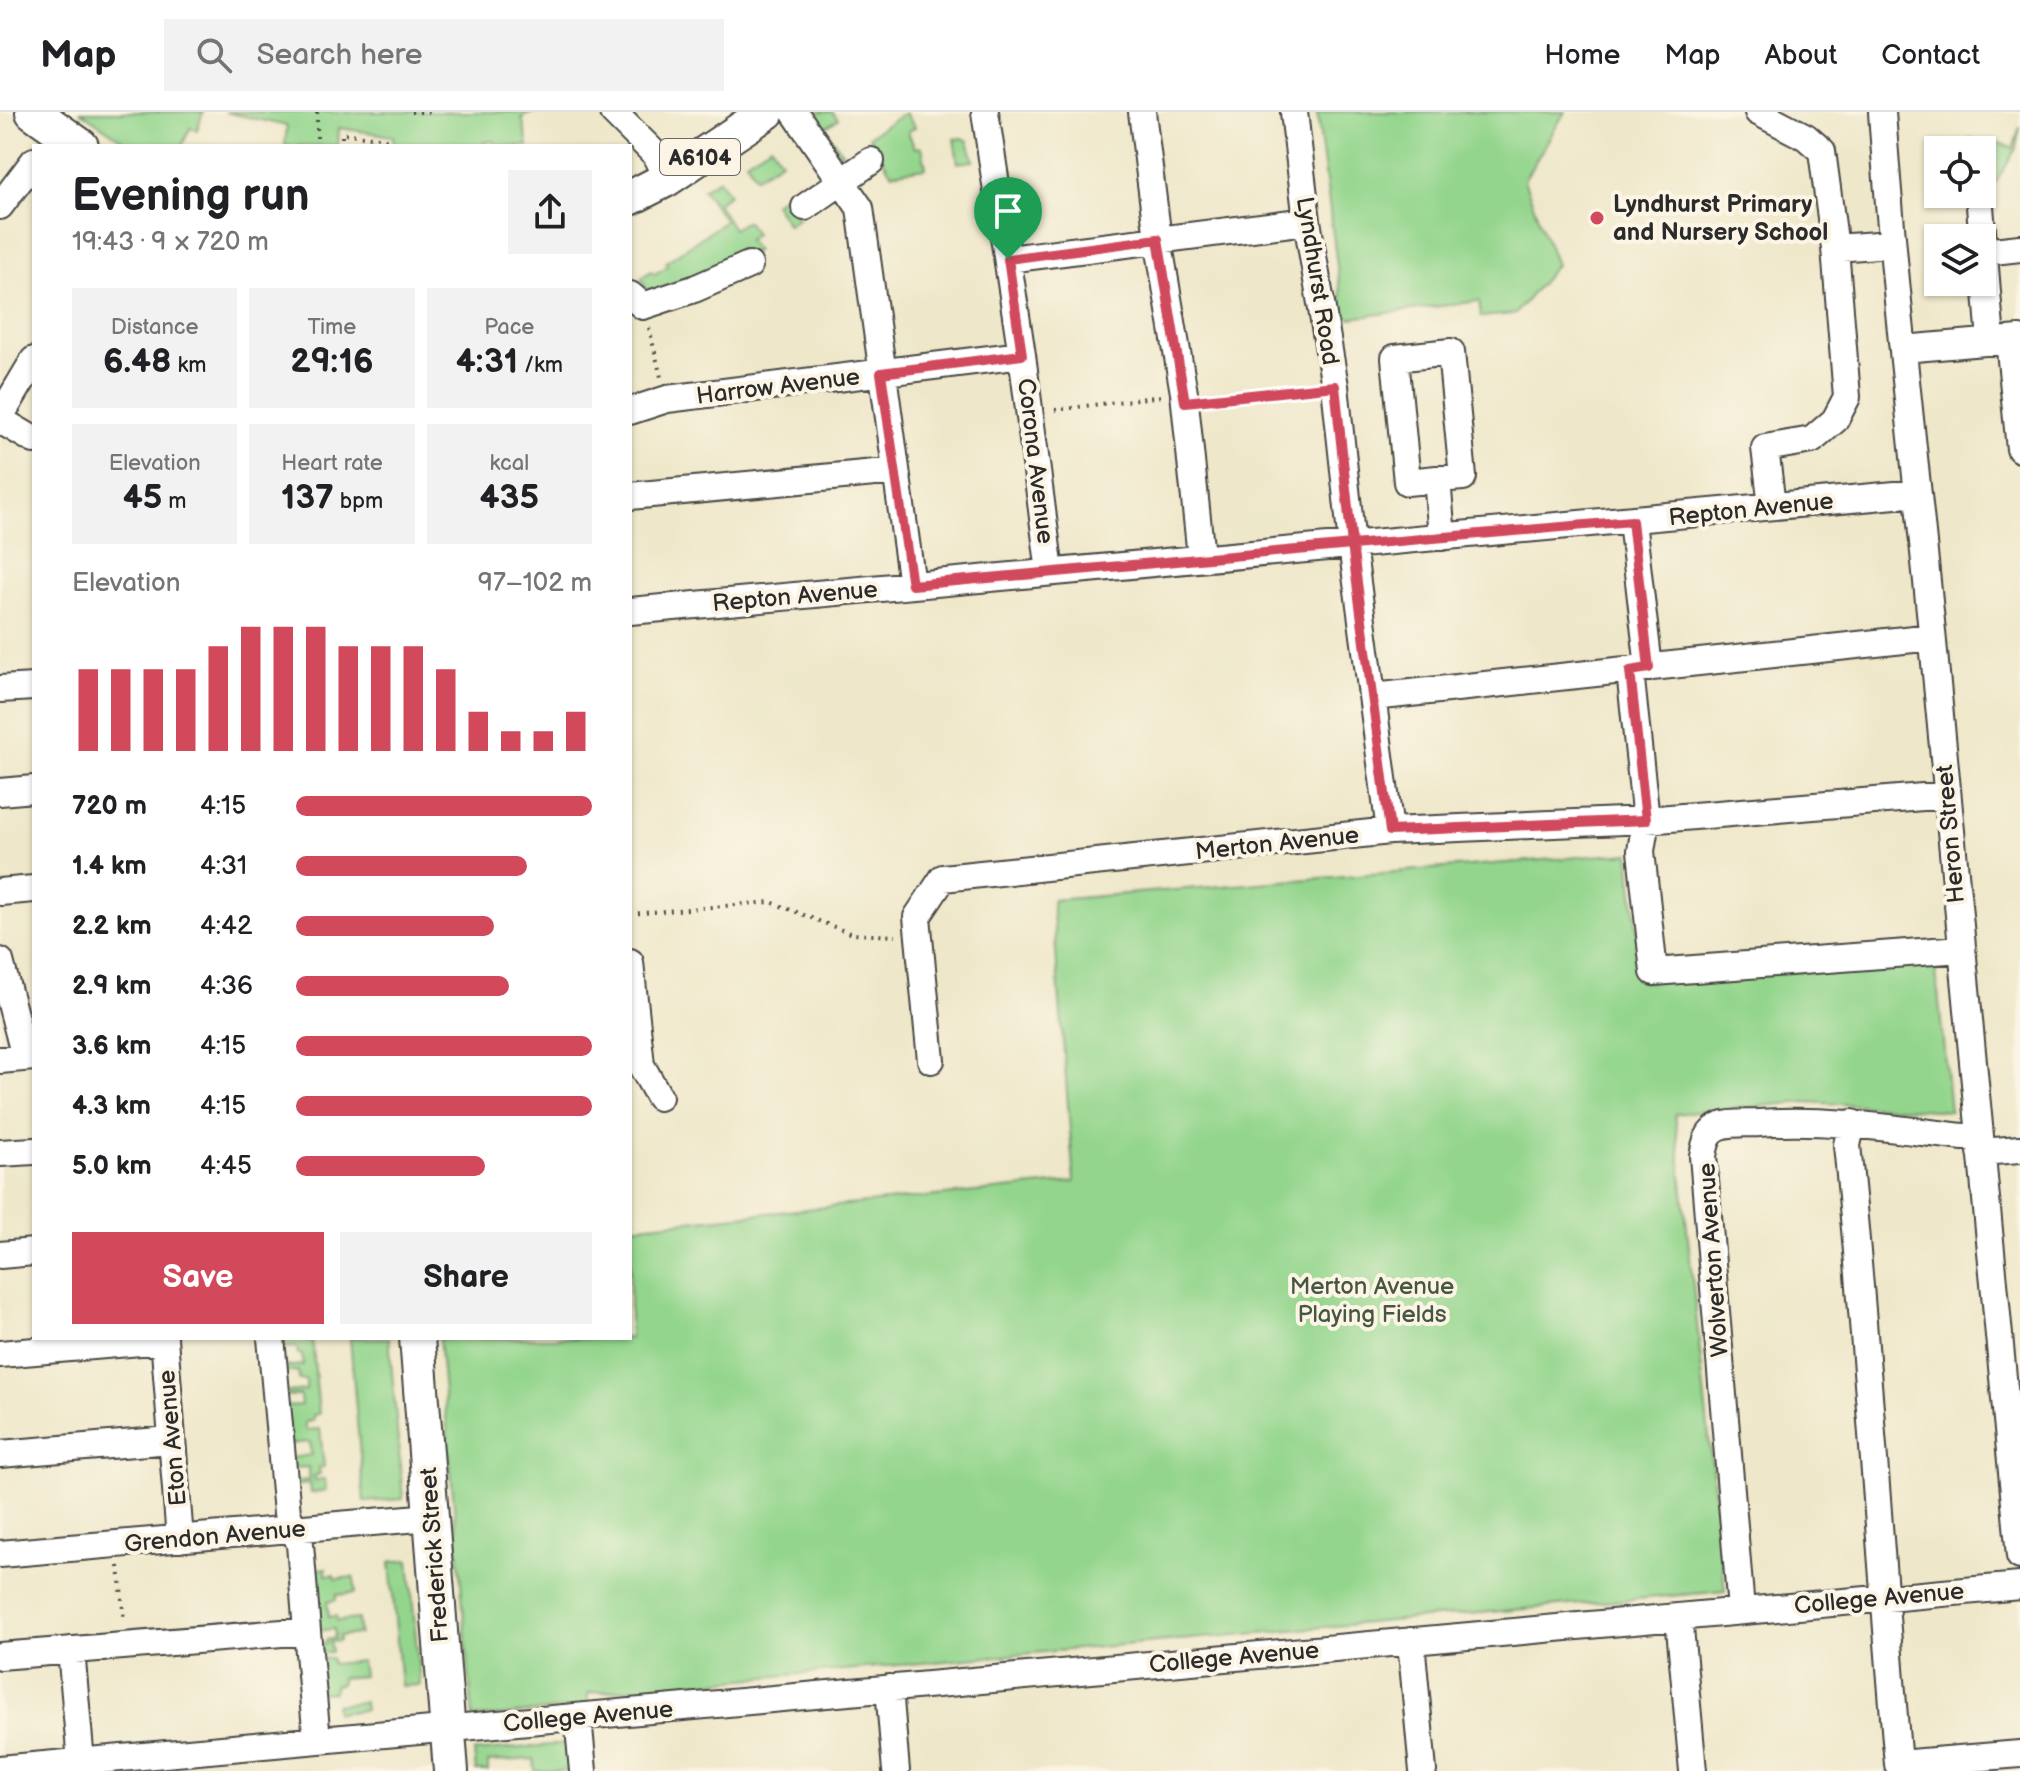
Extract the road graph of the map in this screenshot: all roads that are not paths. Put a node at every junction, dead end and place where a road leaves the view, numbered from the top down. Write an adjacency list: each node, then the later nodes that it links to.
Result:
1 (613, 112): 11 (street)
2 (767, 112): 11 (main road, A6104)
3 (794, 112): 12 (street)
4 (985, 112): 22 (street, Corona Avenue)
5 (1142, 112): 17 (street)
6 (1294, 112): 16 (street, Lyndhurst Road)
7 (1758, 112): 19 (street)
8 (1882, 112): 18 (street, Heron Street)
9 (871, 161): 12 (street)
10 (32, 164): 14 (street)
11 (667, 179): 13 (main road, A6104)
12 (842, 182): 15 (street); 30 (street)
13 (632, 197)
14 (0, 206)
15 (805, 207)
16 (1307, 221): 17 (street); 42 (street, Lyndhurst Road)
17 (1158, 239): 22 (street); 43 (street)
18 (1891, 244): 19 (street); 27 (street, Heron Street)
19 (1835, 248): 39 (street)
20 (2020, 248): 21 (street)
21 (1996, 251)
22 (1008, 259): 28 (street, Corona Avenue)
23 (749, 265): 25 (street)
24 (1996, 296): 26 (street)
25 (637, 300)
26 (2007, 340): 27 (street); 34 (street)
27 (1903, 349): 37 (street, Heron Street)
28 (1022, 355): 30 (street, Harrow Avenue); 44 (street, Corona Avenue)
29 (32, 364): 32 (street)
30 (881, 373): 31 (street, Harrow Avenue); 35 (street)
31 (632, 410)
32 (2, 424): 33 (street)
33 (32, 439)
34 (2020, 449)
35 (896, 471): 38 (street); 45 (street)
36 (1437, 479): 36 (street); 41 (street)
37 (1917, 493): 39 (street, Repton Avenue); 47 (street, Heron Street)
38 (632, 496)
39 (1772, 506): 40 (street, Repton Avenue)
40 (1632, 521): 41 (street, Repton Avenue); 48 (street)
41 (1442, 537): 42 (street, Repton Avenue)
42 (1352, 545): 43 (street, Repton Avenue); 51 (street, Lyndhurst Road)
43 (1201, 557): 44 (street, Repton Avenue)
44 (1050, 572): 45 (street, Repton Avenue)
45 (912, 585): 46 (street, Repton Avenue)
46 (632, 611)
47 (1932, 637): 48 (street); 54 (street, Heron Street)
48 (1639, 670): 51 (street); 55 (street)
49 (32, 687): 50 (street)
50 (0, 689)
51 (1373, 697): 56 (street, Lyndhurst Road)
52 (32, 789): 53 (street)
53 (0, 792)
54 (1947, 795): 55 (street, Merton Avenue); 59 (street, Heron Street)
55 (1646, 820): 56 (street, Merton Avenue); 59 (street)
56 (1390, 831): 63 (street, Merton Avenue)
57 (32, 889): 58 (street)
58 (0, 892)
59 (1961, 949): 66 (street, Heron Street)
60 (0, 961): 62 (street)
61 (632, 981): 64 (street)
62 (20, 1058)
63 (931, 1060)
64 (659, 1097)
65 (1852, 1123): 66 (street, Wolverton Avenue); 85 (street); 86 (street, Wolverton Avenue)
66 (1979, 1144): 67 (street, Wolverton Avenue); 83 (street, Heron Street)
67 (2020, 1149)
68 (32, 1151): 69 (street)
69 (0, 1153)
70 (32, 1252): 71 (street)
71 (0, 1255)
72 (153, 1340): 76 (street)
73 (164, 1340): 77 (street, Eton Avenue)
74 (271, 1340): 80 (street)
75 (417, 1340): 79 (main road, Frederick Street)
76 (0, 1354)
77 (171, 1440): 78 (street); 81 (street, Eton Avenue)
78 (0, 1454)
79 (431, 1517): 80 (street, Grendon Avenue); 94 (main road, Frederick Street)
80 (293, 1529): 81 (street, Grendon Avenue); 88 (street)
81 (180, 1539): 82 (street, Grendon Avenue)
82 (0, 1554)
83 (2020, 1556)
84 (2020, 1586): 85 (street, College Avenue)
85 (1883, 1598): 86 (street, College Avenue); 98 (street)
86 (1741, 1610): 87 (street, College Avenue)
87 (1679, 1617): 89 (street, College Avenue); 104 (street)
88 (307, 1631): 90 (street); 95 (street)
89 (1411, 1641): 92 (street, College Avenue); 103 (street)
90 (71, 1650): 91 (street); 97 (street)
91 (0, 1656)
92 (889, 1688): 93 (street, College Avenue); 102 (street)
93 (578, 1717): 94 (street, College Avenue); 101 (street)
94 (448, 1729): 95 (street, College Avenue); 100 (main road, Frederick Street)
95 (317, 1740): 97 (street, College Avenue)
96 (2020, 1754): 98 (street)
97 (81, 1762): 99 (street, College Avenue)
98 (1943, 1766)
99 (0, 1769)
100 (451, 1771)
101 (583, 1771)
102 (896, 1771)
103 (1423, 1771)
104 (1693, 1771)

